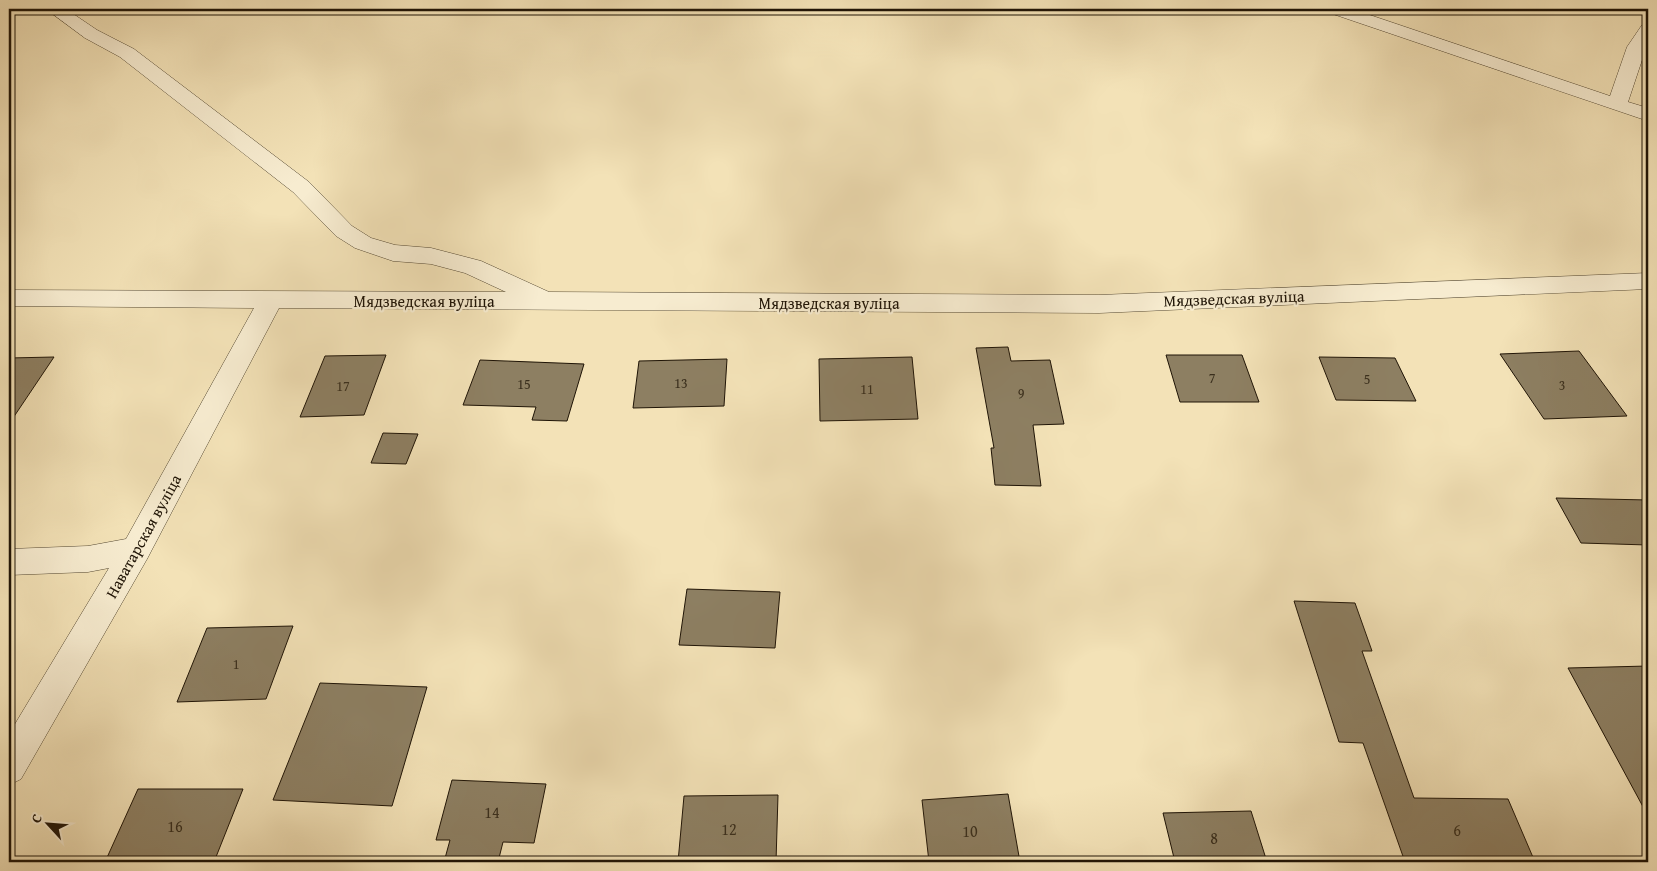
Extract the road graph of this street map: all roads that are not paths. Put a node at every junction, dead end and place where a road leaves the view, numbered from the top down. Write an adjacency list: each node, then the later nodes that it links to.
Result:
1 (55, 9): 9 (street)
2 (1336, 9): 4 (street)
3 (1648, 29): 4 (street)
4 (1617, 104): 5 (street)
5 (1648, 115)
6 (1648, 281): 9 (street, Мядзведская вуліца)
7 (9, 298): 8 (street, Мядзведская вуліца)
8 (270, 301): 9 (street, Мядзведская вуліца); 10 (street, Наватарская вуліца)
9 (548, 302)
10 (136, 550): 11 (street); 12 (street, Наватарская вуліца)
11 (9, 562)
12 (9, 768)

